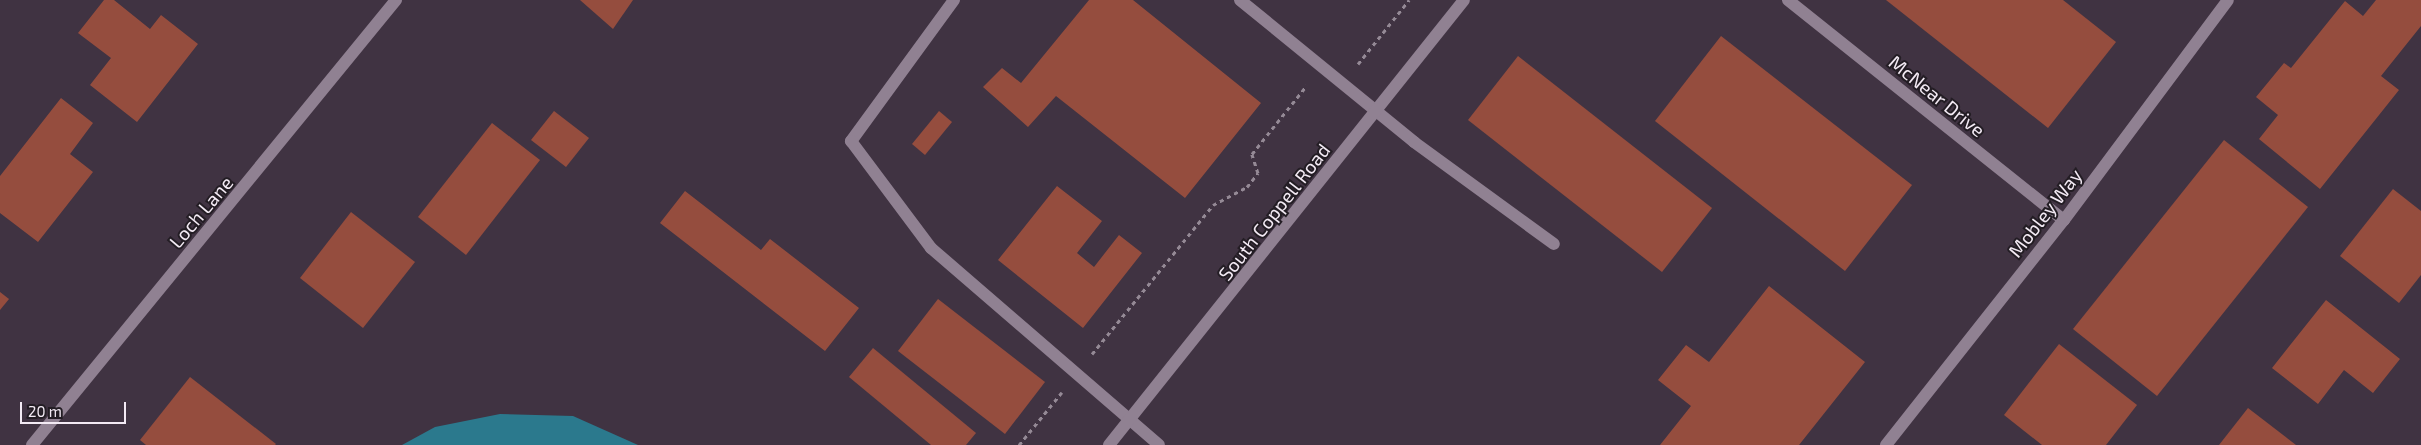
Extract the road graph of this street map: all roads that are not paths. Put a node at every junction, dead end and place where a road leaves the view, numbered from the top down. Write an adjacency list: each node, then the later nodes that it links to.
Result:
1 (396, 0): 11 (street, Loch Lane)
2 (954, 0): 10 (street)
3 (1240, 0): 7 (street)
4 (1464, 0): 7 (street, South Coppell Road)
5 (1788, 0): 8 (street, McNear Drive)
6 (2228, 0): 8 (street, Mobley Way)
7 (1379, 109): 9 (street); 10 (street, South Coppell Road)
8 (2064, 220): 14 (street, Mobley Way)
9 (1554, 244)
10 (1129, 421): 12 (street, South Coppell Road); 13 (street)
11 (32, 445)
12 (1110, 445)
13 (1159, 445)
14 (1886, 445)

